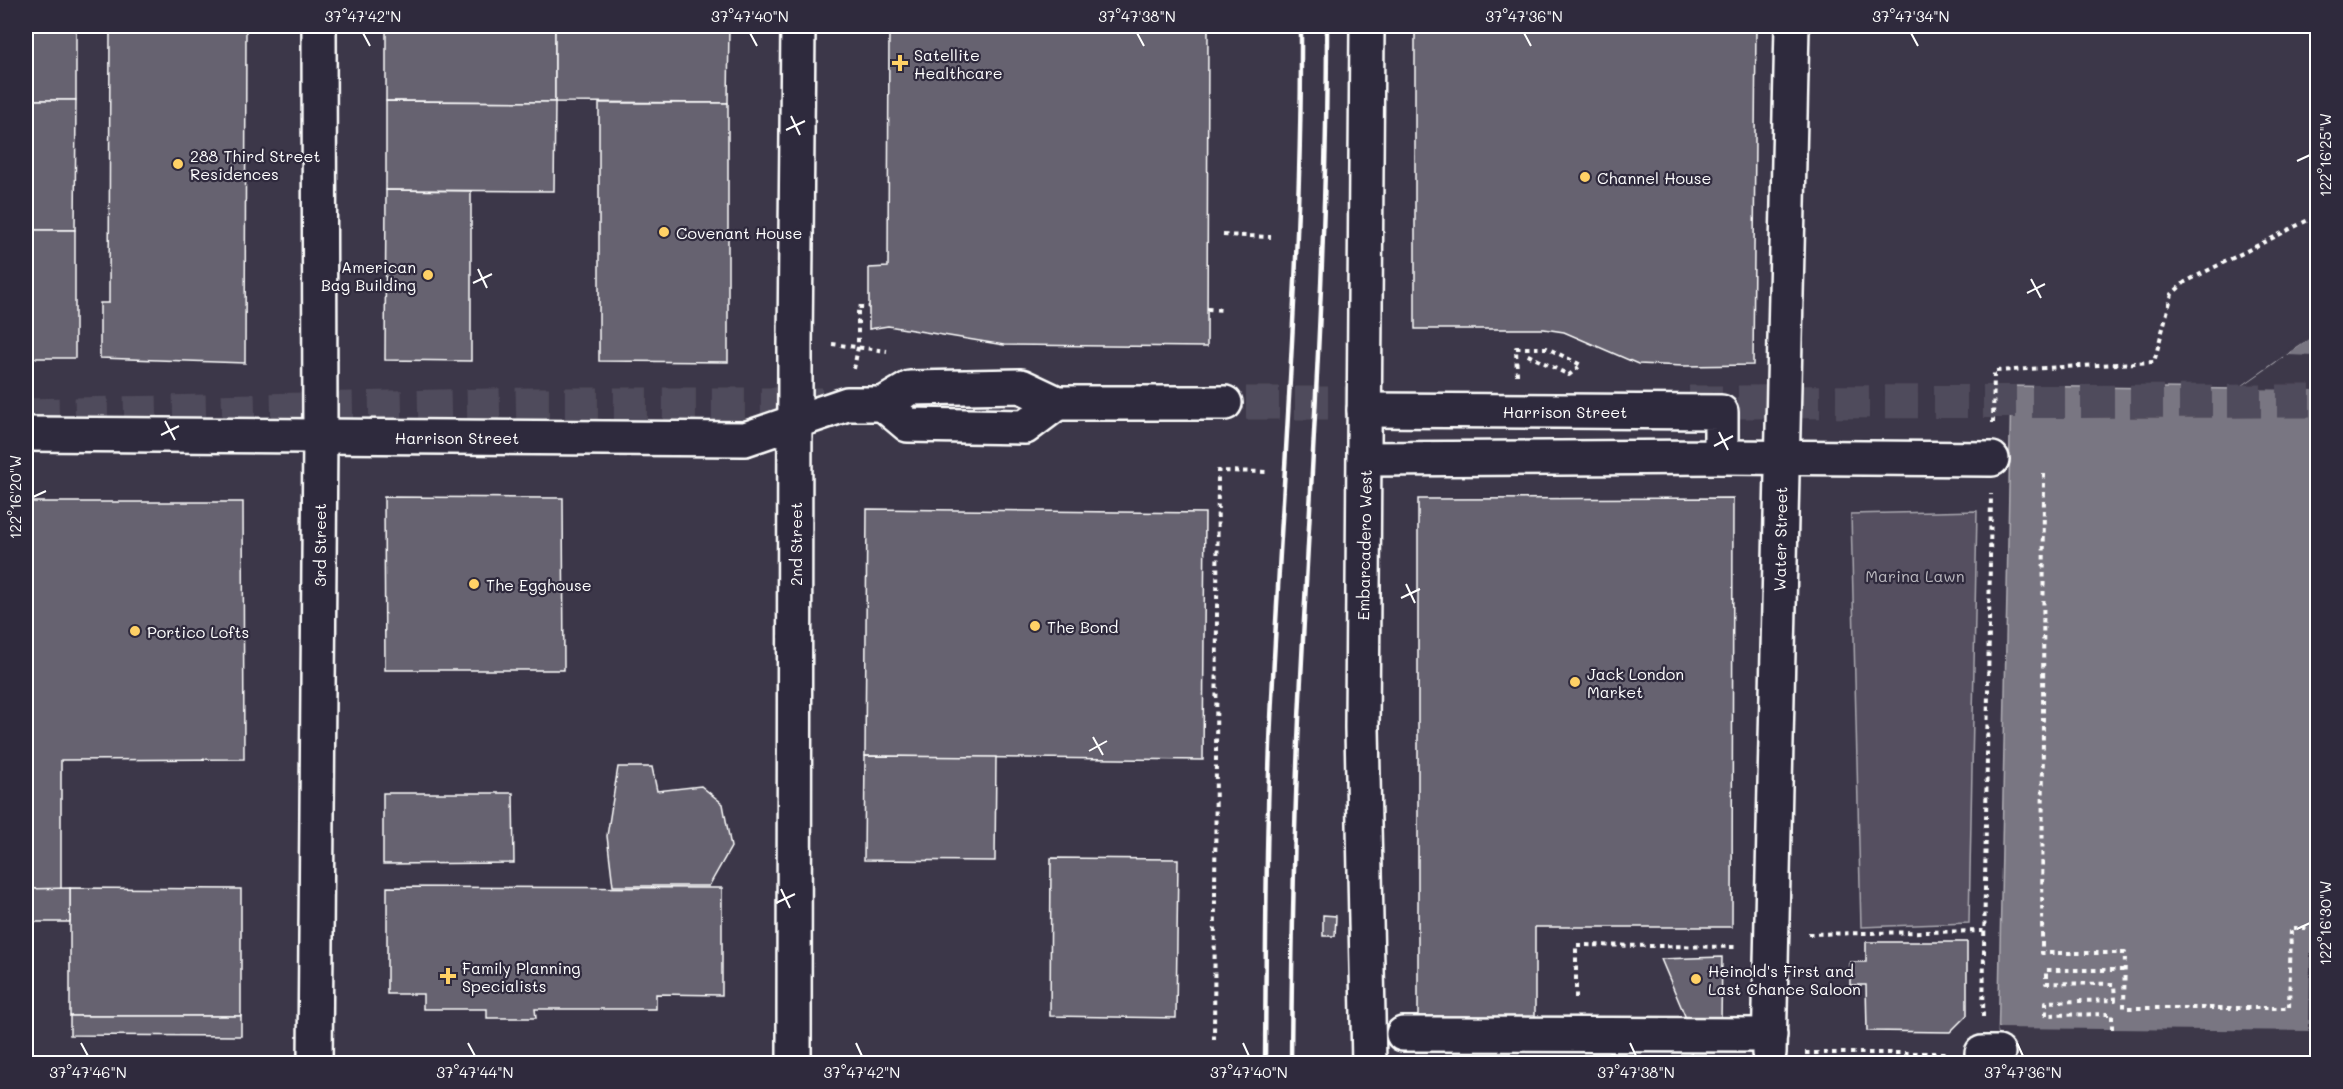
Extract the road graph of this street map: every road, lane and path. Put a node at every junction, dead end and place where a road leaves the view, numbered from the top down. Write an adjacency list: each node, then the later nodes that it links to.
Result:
1 (319, 26): 21 (street, 3rd Street)
2 (798, 26): 19 (street, 2nd Street)
3 (1367, 26): 17 (street, Embarcadero West)
4 (1792, 26): 23 (street, Water Street)
5 (2318, 215): 25 (path)
6 (1223, 235): 7 (path)
7 (1271, 237)
8 (869, 307): 12 (path)
9 (1207, 309): 10 (path)
10 (1223, 310)
11 (830, 344): 12 (path)
12 (858, 347): 13 (path); 16 (path)
13 (888, 351)
14 (1526, 354): 18 (path)
15 (1225, 403): 16 (street, Harrison Street)
16 (847, 404): 19 (street, Harrison Street)
17 (1364, 410): 18 (street, Harrison Street); 24 (street, Embarcadero West)
18 (1518, 411): 22 (street, Harrison Street)
19 (795, 421): 21 (street, Harrison Street); 39 (street, 2nd Street)
20 (26, 434): 21 (street, Harrison Street)
21 (320, 436): 38 (street, 3rd Street)
22 (1721, 457): 23 (street); 24 (street)
23 (1782, 457): 25 (street); 30 (street, Water Street)
24 (1365, 459): 40 (street, Embarcadero West)
25 (1992, 459): 29 (path)
26 (1268, 472): 35 (path)
27 (2044, 474): 31 (path)
28 (2318, 928): 31 (path)
29 (1984, 931): 30 (path); 36 (path)
30 (1771, 941): 34 (path); 36 (street, Water Street)
31 (2125, 970): 32 (path)
32 (2112, 1029)
33 (1402, 1034): 37 (street)
34 (1576, 1035): 36 (street); 37 (street)
35 (1214, 1040)
36 (1769, 1044)
37 (1461, 1049)
38 (315, 1064)
39 (794, 1064)
40 (1370, 1064)

